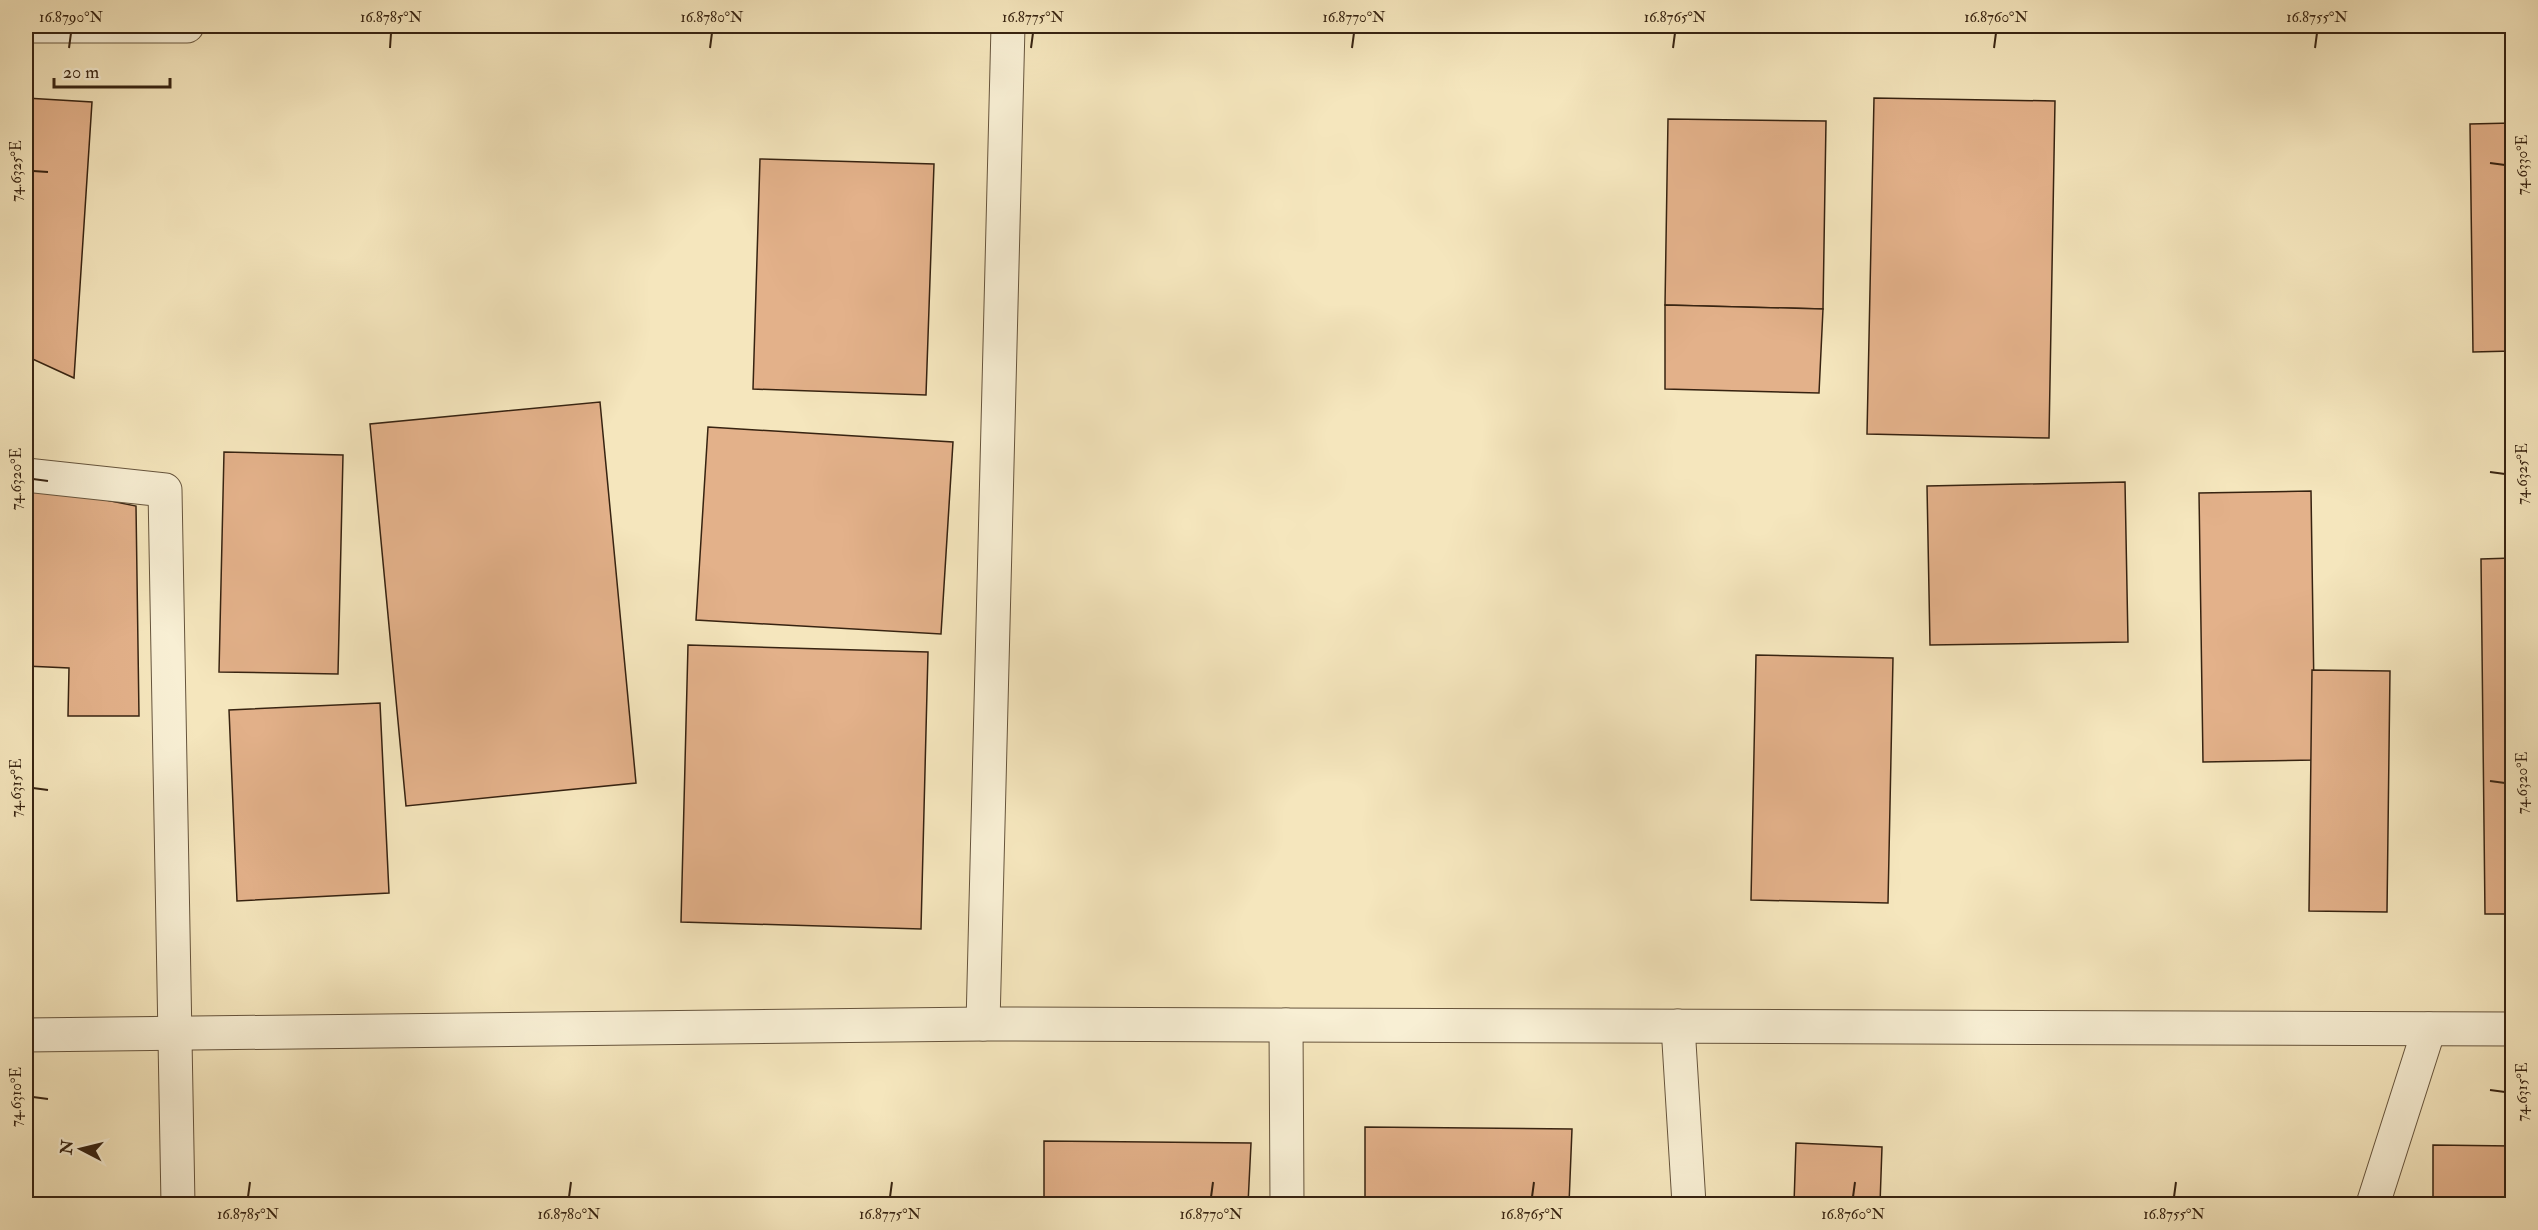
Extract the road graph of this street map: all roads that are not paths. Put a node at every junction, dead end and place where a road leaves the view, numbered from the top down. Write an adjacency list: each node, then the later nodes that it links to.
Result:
1 (26, 26): 2 (street)
2 (186, 26)
3 (1008, 26): 5 (street)
4 (26, 475): 10 (street)
5 (983, 1024): 6 (street); 10 (street)
6 (1286, 1024): 7 (street); 13 (street)
7 (1677, 1026): 8 (street); 14 (street)
8 (2429, 1029): 9 (street); 15 (street)
9 (2512, 1029)
10 (176, 1033): 11 (street); 12 (street)
11 (26, 1035)
12 (178, 1204)
13 (1287, 1204)
14 (1689, 1204)
15 (2373, 1204)

